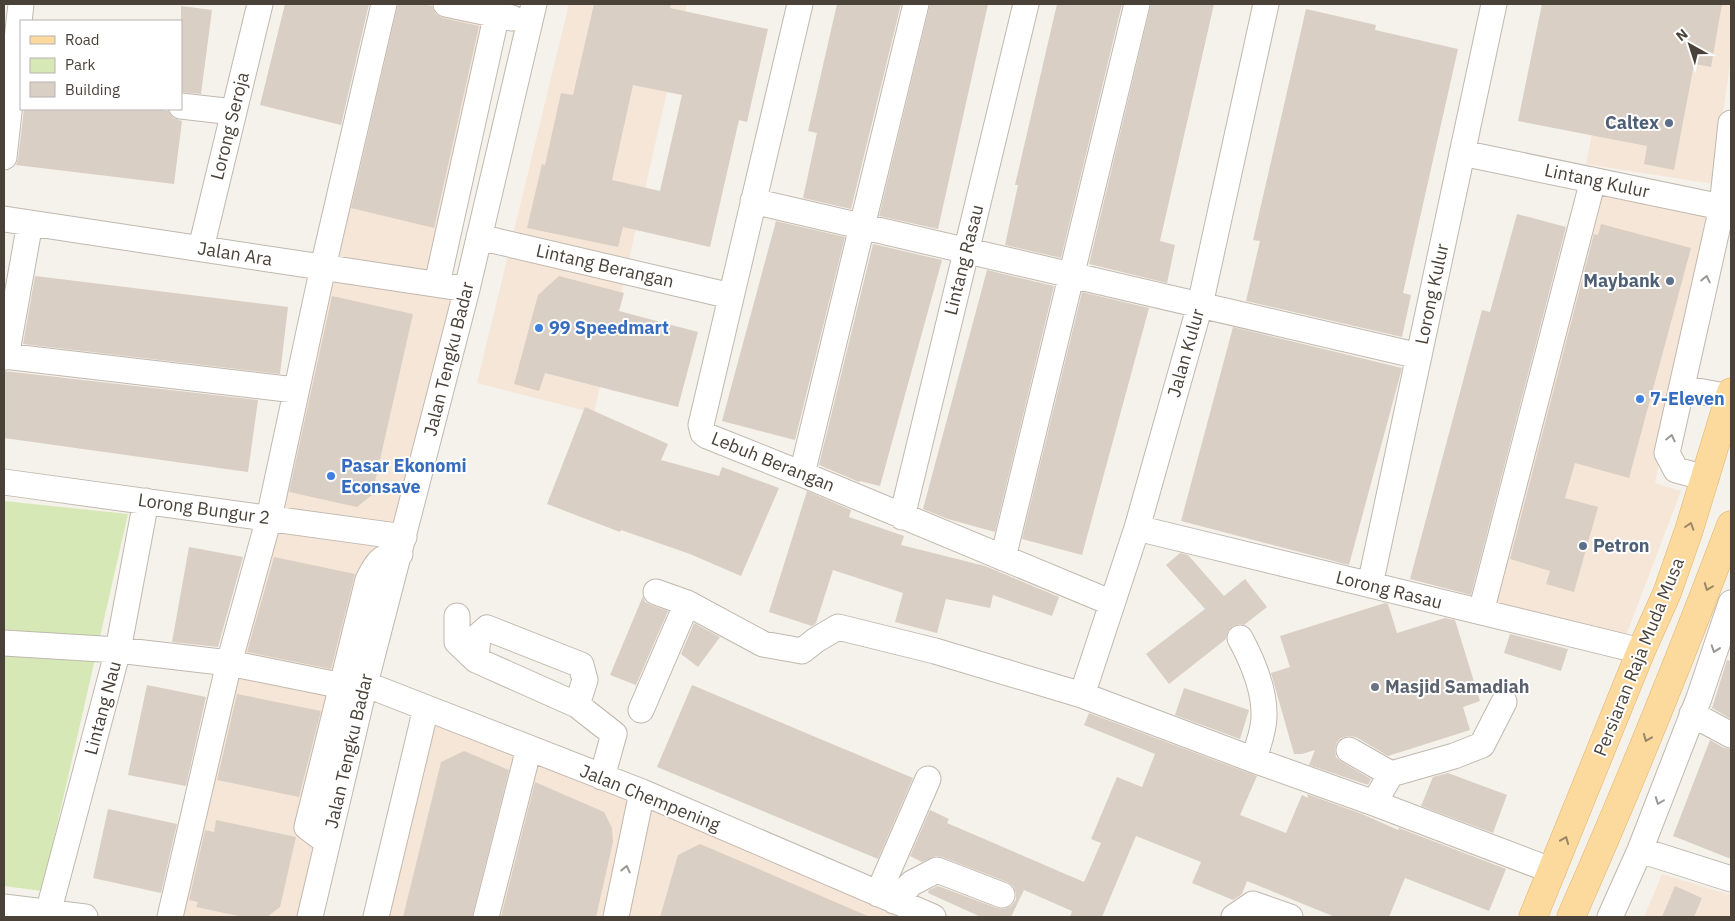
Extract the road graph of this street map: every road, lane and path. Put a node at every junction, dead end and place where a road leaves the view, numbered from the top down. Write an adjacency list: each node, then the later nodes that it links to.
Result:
1 (21, 4): 13 (street)
2 (260, 4): 15 (street, Lorong Seroja)
3 (384, 4): 28 (street)
4 (446, 4): 11 (street)
5 (800, 4): 20 (street, Lebuh Berangan)
6 (916, 4): 24 (street)
7 (1026, 4): 27 (street, Lintang Rasau)
8 (1137, 4): 29 (street)
9 (1266, 4): 33 (street, Jalan Kulur)
10 (1492, 4): 17 (street, Lorong Kulur)
11 (498, 9): 12 (street); 30 (street)
12 (532, 13): 25 (street, Jalan Tengku Badar)
13 (12, 86): 18 (street)
14 (182, 106): 15 (street)
15 (234, 112): 26 (street, Lorong Seroja)
16 (1731, 123): 21 (street)
17 (1462, 153): 19 (street, Lintang Kulur); 34 (street, Lorong Kulur)
18 (4, 157)
19 (1593, 180): 21 (street, Lintang Kulur); 54 (street)
20 (753, 200): 24 (street); 32 (street, Lebuh Berangan)
21 (1726, 208): 36 (street, one-way to 21)
22 (4, 219): 23 (street, Jalan Ara)
23 (30, 223): 26 (street, Jalan Ara); 35 (street)
24 (862, 226): 27 (street); 39 (street)
25 (479, 237): 31 (street, Jalan Tengku Badar); 32 (street, Lintang Berangan)
26 (201, 248): 28 (street, Jalan Ara)
27 (966, 251): 29 (street); 43 (street, Lintang Rasau)
28 (322, 267): 30 (street, Jalan Ara); 37 (street)
29 (1072, 275): 33 (street); 48 (street)
30 (437, 284): 31 (street, Jalan Ara)
31 (467, 289): 47 (street, Jalan Tengku Badar)
32 (731, 296): 39 (street, Lebuh Berangan)
33 (1200, 305): 34 (street); 46 (street, Jalan Kulur)
34 (1419, 356): 49 (street, Lorong Kulur)
35 (5, 357): 37 (street)
36 (1682, 388): 38 (street); 40 (street, one-way to 36)
37 (295, 390): 44 (street)
38 (1731, 394): 40 (main road, Persiaran Raja Muda Musa)
39 (802, 474): 43 (street, Lebuh Berangan)
40 (1706, 478): 59 (main road, Persiaran Raja Muda Musa, one-way to 40)
41 (4, 482): 42 (street, Lorong Bungur 2)
42 (146, 501): 44 (street, Lorong Bungur 2); 58 (street, Lintang Nau)
43 (902, 517): 48 (street, Lebuh Berangan)
44 (269, 518): 47 (street, Lorong Bungur 2); 61 (street)
45 (1731, 525): 78 (main road, one-way to 78)
46 (1137, 528): 49 (street, Lorong Rasau); 52 (street, Jalan Kulur)
47 (402, 545): 62 (street, Jalan Tengku Badar)
48 (1003, 558): 52 (street, Lebuh Berangan)
49 (1370, 585): 54 (street, Lorong Rasau)
50 (656, 592): 51 (street)
51 (687, 603): 63 (street); 67 (street)
52 (1112, 603): 63 (street, Jalan Kulur)
53 (1731, 603): 68 (street, one-way to 68)
54 (1481, 612): 59 (street, Lorong Rasau)
55 (457, 616): 60 (street)
56 (1240, 638): 72 (street)
57 (4, 642): 58 (street, Jalan Chempening)
58 (118, 650): 61 (street, Jalan Chempening); 85 (street, Lintang Nau)
59 (1641, 651): 80 (main road, Persiaran Raja Muda Musa, one-way to 59)
60 (476, 660): 65 (street); 65 (street)
61 (229, 663): 62 (street, Jalan Chempening); 87 (street)
62 (354, 685): 66 (street, Jalan Chempening); 88 (street, Jalan Tengku Badar)
63 (1082, 695): 72 (street)
64 (1504, 702): 73 (street)
65 (577, 705): 74 (street)
66 (426, 708): 70 (street, Jalan Chempening); 89 (street)
67 (640, 710)
68 (1692, 714): 69 (street); 79 (street, one-way to 79)
69 (1731, 734)
70 (528, 748): 74 (street, Jalan Chempening); 90 (street)
71 (1349, 750): 73 (street)
72 (1254, 760): 77 (street)
73 (1391, 774): 77 (street)
74 (602, 777): 76 (street, Jalan Chempening)
75 (928, 779): 83 (street)
76 (642, 792): 83 (street, Jalan Chempening); 91 (street, one-way to 76)
77 (1374, 803): 80 (street)
78 (1603, 845): 79 (street); 96 (main road)
79 (1637, 857): 81 (street); 97 (street)
80 (1553, 871): 95 (main road, Persiaran Raja Muda Musa)
81 (1731, 879)
82 (1002, 895): 83 (street)
83 (886, 897): 92 (street, Jalan Chempening)
84 (4, 907): 85 (street)
85 (48, 912): 86 (street)
86 (85, 917)
87 (170, 917)
88 (310, 917)
89 (376, 917)
90 (486, 917)
91 (616, 917)
92 (930, 917)
93 (1234, 917): 94 (street)
94 (1290, 917)
95 (1533, 917)
96 (1571, 917)
97 (1610, 917)

